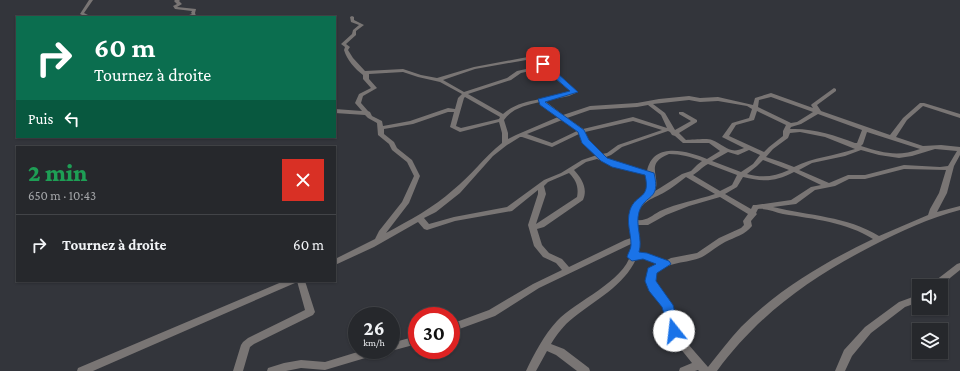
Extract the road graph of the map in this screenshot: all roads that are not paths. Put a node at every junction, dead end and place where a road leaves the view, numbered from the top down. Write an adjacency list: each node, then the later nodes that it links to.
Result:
1 (91, 0): 3 (street)
2 (178, 0): 4 (street)
3 (86, 16)
4 (190, 16)
5 (352, 17): 7 (street)
6 (545, 66): 8 (street); 10 (street); 11 (street)
7 (364, 73): 8 (street); 17 (street)
8 (437, 80): 10 (street)
9 (834, 90): 16 (street)
10 (464, 94): 15 (street); 20 (street)
11 (541, 100): 20 (street); 21 (street)
12 (649, 103): 13 (street); 21 (street); 28 (street)
13 (754, 107): 16 (street); 22 (street); 33 (street)
14 (336, 111): 17 (street)
15 (456, 111): 20 (street); 23 (street)
16 (818, 111): 22 (street); 24 (street)
17 (368, 113): 23 (street)
18 (681, 113): 28 (street)
19 (960, 116): 30 (street)
20 (502, 118): 31 (street)
21 (564, 118): 26 (street); 29 (street)
22 (790, 125): 27 (street)
23 (380, 128): 59 (street)
24 (865, 129): 30 (street); 32 (street)
25 (666, 130): 26 (street); 28 (street); 39 (street)
26 (581, 131): 29 (street); 39 (street)
27 (786, 131): 32 (street); 38 (street)
28 (675, 133): 36 (street); 37 (street)
29 (523, 135): 31 (street)
30 (892, 138): 34 (street)
31 (505, 144): 55 (street)
32 (855, 145): 34 (street); 42 (street)
33 (749, 148): 36 (street); 38 (street)
34 (932, 148): 35 (street)
35 (960, 150): 41 (street)
36 (725, 151): 40 (street)
37 (685, 152): 40 (street); 44 (street)
38 (764, 157): 42 (street); 46 (street)
39 (601, 158): 43 (street); 44 (street)
40 (708, 161): 45 (street); 46 (street)
41 (950, 168): 48 (street); 54 (street)
42 (793, 169): 46 (street); 48 (street)
43 (570, 170): 47 (street); 57 (street)
44 (649, 173): 50 (street)
45 (687, 174): 49 (street); 50 (street)
46 (742, 174): 49 (street)
47 (541, 186): 55 (street); 57 (street)
48 (828, 186): 51 (street)
49 (720, 195): 53 (street); 56 (street)
50 (647, 197): 56 (street)
51 (760, 206): 53 (street); 58 (street)
52 (960, 208): 54 (street)
53 (753, 214): 63 (street)
54 (932, 216): 58 (street)
55 (419, 218): 59 (street)
56 (632, 222): 60 (street)
57 (533, 228): 65 (street)
58 (879, 239): 80 (street)
59 (379, 240): 62 (street)
60 (635, 240): 61 (street); 65 (street)
61 (632, 257): 63 (street); 71 (street)
62 (336, 262)
63 (665, 264): 73 (street)
64 (960, 266): 66 (street)
65 (567, 270): 70 (street)
66 (943, 279)
67 (290, 282): 74 (street)
68 (301, 282): 75 (street)
69 (912, 301): 81 (street)
70 (460, 325)
71 (545, 346): 77 (street); 78 (street)
72 (348, 359): 76 (street)
73 (702, 368): 79 (street)
74 (82, 371)
75 (238, 371)
76 (272, 371)
77 (531, 371)
78 (585, 371)
79 (684, 371)
80 (711, 371)
81 (840, 371)

